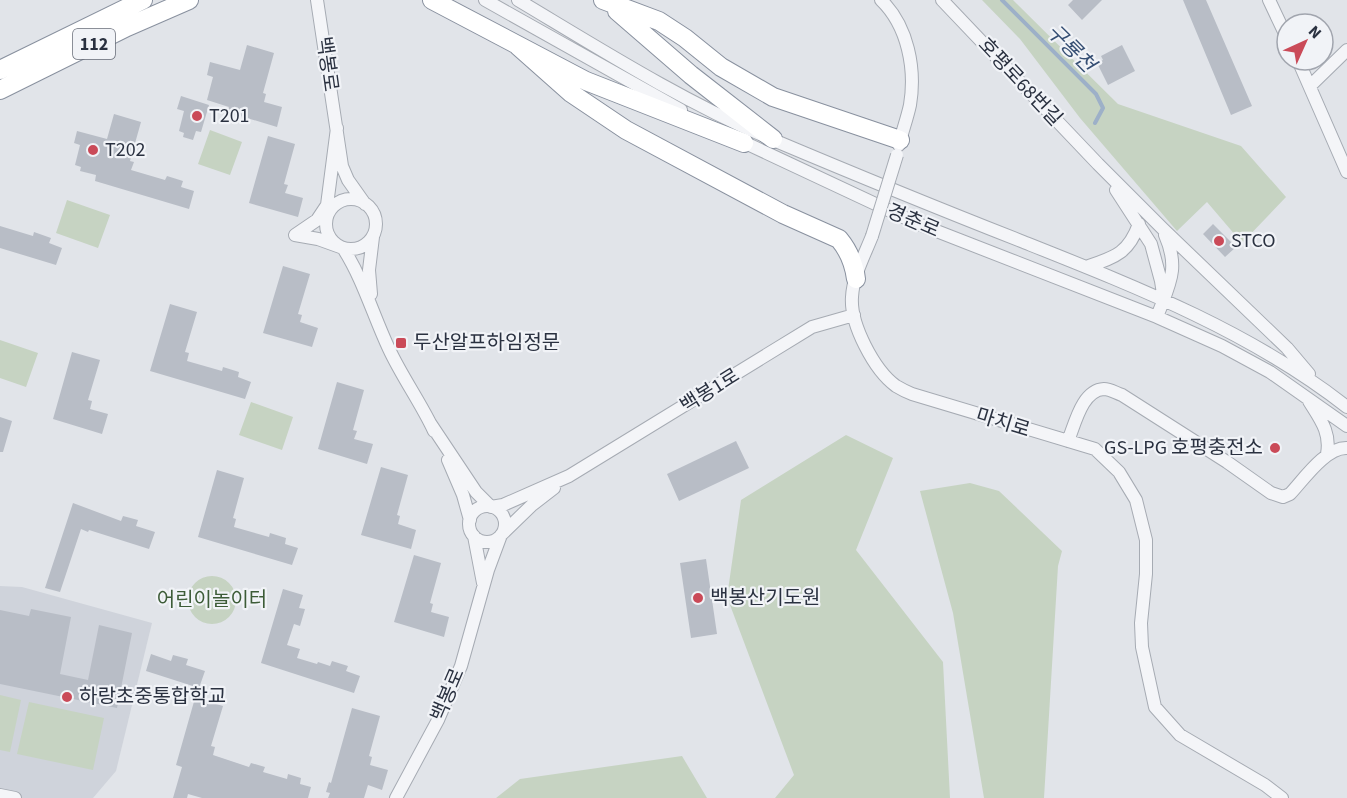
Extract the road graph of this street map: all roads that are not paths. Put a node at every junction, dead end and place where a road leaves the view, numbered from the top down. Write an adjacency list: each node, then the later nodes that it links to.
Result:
1 (143, 0): 13 (highway, 112)
2 (189, 0): 16 (highway, 112)
3 (317, 0): 17 (street, 백봉로)
4 (432, 0): 11 (highway)
5 (485, 0): 19 (street, 경춘로)
6 (518, 0): 18 (street, 경춘로)
7 (598, 0): 18 (highway)
8 (603, 0): 20 (highway)
9 (881, 0): 20 (street, 마치로)
10 (942, 0): 21 (street, 호평로68번길)
11 (518, 46): 19 (highway); 30 (highway)
12 (1347, 50): 15 (street)
13 (0, 70)
14 (1304, 72): 15 (street)
15 (1310, 86): 22 (street)
16 (0, 90)
17 (337, 128): 23 (street, 백봉로); 24 (street, 백봉로); 28 (street, 백봉로)
18 (773, 140): 29 (street, 경춘로)
19 (744, 143): 33 (street, 경춘로)
20 (898, 147): 30 (street, 마치로, bridge)
21 (1098, 164): 25 (street); 26 (street)
22 (1347, 172)
23 (365, 204): 24 (street); 27 (street)
24 (333, 207): 28 (street)
25 (1139, 224): 29 (street); 31 (street)
26 (1162, 229): 31 (street); 35 (street)
27 (373, 235): 28 (street); 34 (street)
28 (343, 248): 34 (street)
29 (1086, 267): 31 (street, 경춘로)
30 (856, 279): 32 (street, 마치로)
31 (1164, 300): 33 (street); 35 (street, 경춘로)
32 (854, 315): 40 (street, 마치로); 43 (street, 백봉1로)
33 (1157, 317): 36 (street, 경춘로)
34 (376, 322): 38 (street)
35 (1317, 383): 37 (street, 경춘로)
36 (1305, 395): 39 (street, 경춘로); 42 (street)
37 (1347, 407)
38 (430, 423): 44 (street); 45 (street)
39 (1347, 426)
40 (1068, 441): 42 (street); 52 (street, 마치로)
41 (1347, 448): 42 (street)
42 (1328, 454)
43 (569, 476): 44 (street, 백봉1로); 47 (street, 백봉1로)
44 (491, 507): 45 (street); 47 (street)
45 (470, 520): 46 (street)
46 (474, 536): 47 (street); 48 (street, 백봉로)
47 (501, 536): 48 (street, 백봉로)
48 (484, 587): 51 (street, 백봉로)
49 (0, 795): 50 (street)
50 (15, 798)
51 (396, 798)
52 (1282, 798)

